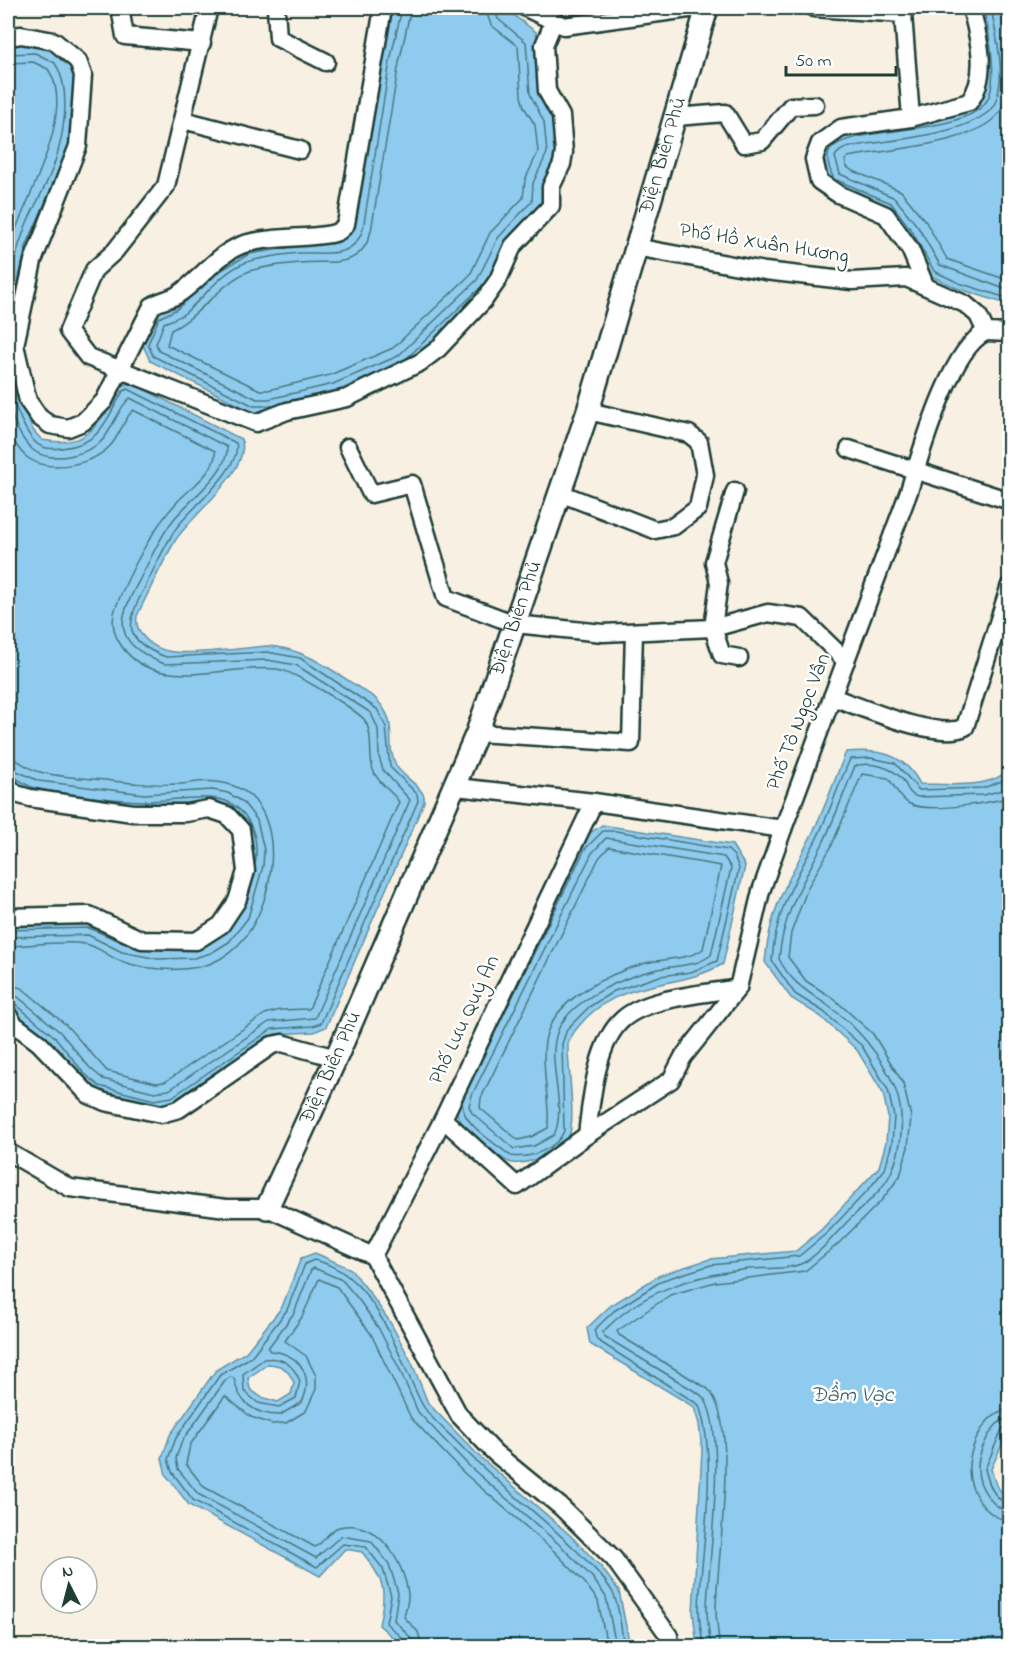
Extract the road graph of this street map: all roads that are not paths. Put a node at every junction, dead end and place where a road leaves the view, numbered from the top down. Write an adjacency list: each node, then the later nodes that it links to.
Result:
1 (120, 8): 12 (street)
2 (209, 8): 12 (street)
3 (276, 8): 13 (street)
4 (383, 8): 24 (street)
5 (526, 8): 10 (street)
6 (696, 8): 10 (street)
7 (707, 8): 15 (street, Điện Biên Phủ)
8 (814, 8): 16 (street)
9 (971, 8): 16 (street)
10 (554, 21): 24 (street)
11 (8, 37): 23 (street)
12 (202, 43): 17 (street)
13 (326, 62)
14 (815, 105): 15 (street)
15 (676, 117): 19 (street, Điện Biên Phủ)
16 (911, 118): 20 (street)
17 (183, 120): 18 (street); 24 (street)
18 (300, 150)
19 (635, 247): 20 (street, Phố Hồ Xuân Hương); 25 (street, Điện Biên Phủ)
20 (925, 285): 21 (street, Phố Hồ Xuân Hương)
21 (986, 332): 22 (street); 28 (street, Phố Tô Ngọc Vân)
22 (1010, 333)
23 (11, 345): 24 (street)
24 (122, 369)
25 (588, 411): 30 (street, Điện Biên Phủ); 30 (street)
26 (348, 447): 33 (street)
27 (849, 449): 28 (street)
28 (916, 470): 31 (street); 37 (street, Phố Tô Ngọc Vân)
29 (735, 491): 34 (street)
30 (560, 493): 33 (street, Điện Biên Phủ)
31 (1010, 501)
32 (1010, 585): 38 (street)
33 (515, 624): 35 (street); 39 (street, Điện Biên Phủ)
34 (713, 628): 35 (street); 36 (street); 37 (street)
35 (634, 632): 39 (street)
36 (740, 658)
37 (846, 661): 38 (street, Phố Tô Ngọc Vân)
38 (832, 697): 43 (street, Phố Tô Ngọc Vân)
39 (477, 733): 41 (street, Điện Biên Phủ)
40 (8, 786): 44 (street)
41 (456, 787): 42 (street); 47 (street, Điện Biên Phủ)
42 (594, 802): 43 (street); 48 (street, Phố Lưu Quý An)
43 (783, 829): 45 (street, Phố Tô Ngọc Vân)
44 (8, 917)
45 (738, 988): 49 (street); 49 (street)
46 (8, 1015): 47 (street)
47 (336, 1058): 51 (street, Điện Biên Phủ)
48 (443, 1119): 49 (street); 52 (street, Phố Lưu Quý An)
49 (587, 1135)
50 (8, 1152): 51 (street)
51 (267, 1208): 52 (street)
52 (373, 1256): 53 (street)
53 (670, 1647)

